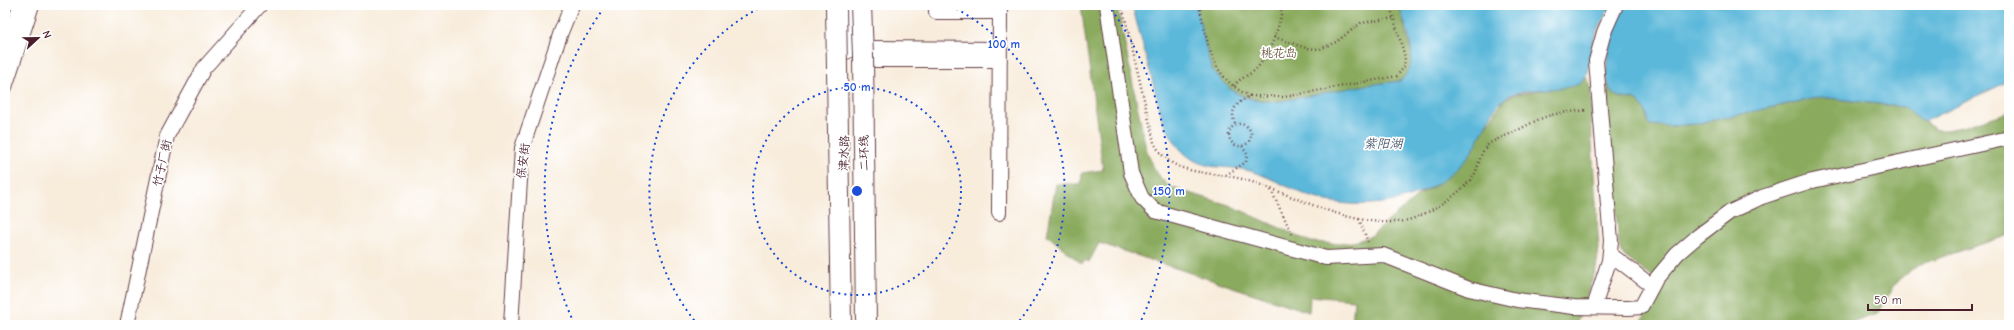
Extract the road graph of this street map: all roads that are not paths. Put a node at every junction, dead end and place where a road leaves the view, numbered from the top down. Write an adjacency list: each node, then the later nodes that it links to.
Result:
1 (20, 5): 13 (street)
2 (32, 5): 16 (street)
3 (260, 5): 22 (street, 竹子厂街)
4 (572, 5): 23 (street, 保安街)
5 (836, 5): 24 (highway, 二环线, bridge)
6 (847, 5): 24 (main road, 津水路)
7 (860, 5): 25 (highway, 二环线, bridge)
8 (869, 5): 14 (main road, 津水路)
9 (936, 5): 12 (street)
10 (1107, 5): 21 (street)
11 (1614, 8): 19 (street)
12 (1000, 9): 15 (street)
13 (5, 54)
14 (868, 54): 15 (street); 25 (main road, 津水路)
15 (1000, 54): 18 (street)
16 (5, 87)
17 (2009, 138): 20 (street)
18 (999, 213)
19 (1610, 254): 20 (street); 21 (street)
20 (1652, 286): 21 (street)
21 (1594, 308)
22 (127, 325)
23 (511, 325)
24 (840, 325)
25 (866, 325)

